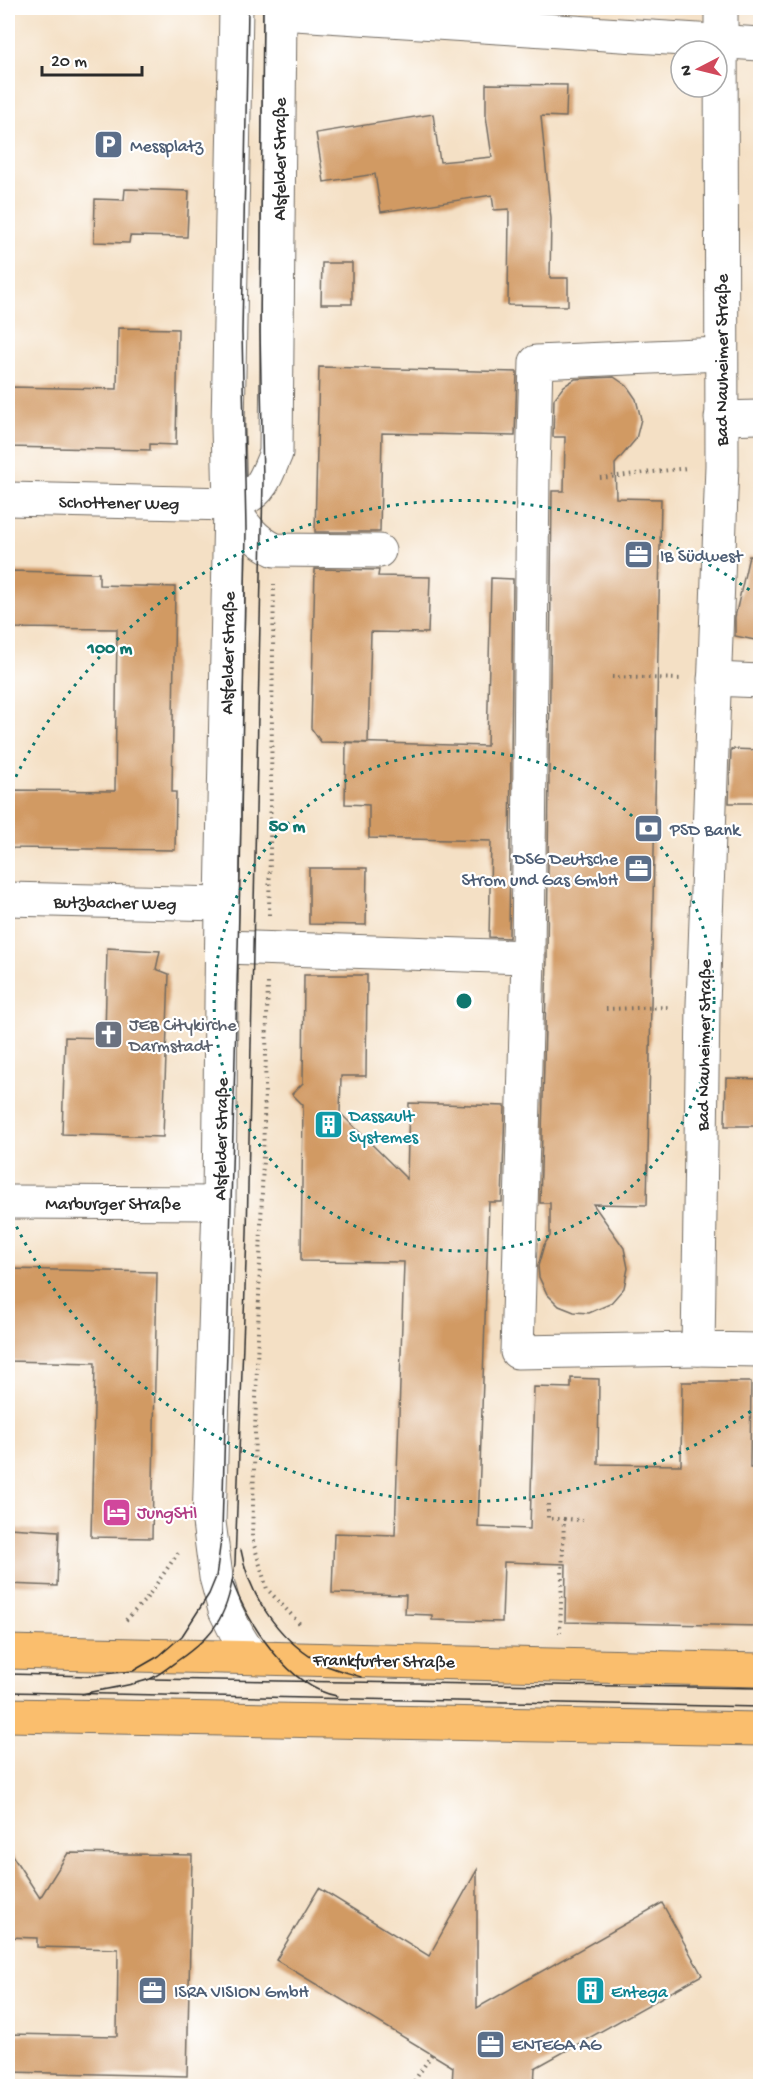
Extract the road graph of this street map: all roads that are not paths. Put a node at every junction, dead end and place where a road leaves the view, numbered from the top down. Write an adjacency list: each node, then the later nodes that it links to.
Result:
1 (236, 8): 13 (street, Alsfelder Straße)
2 (721, 8): 5 (street, Bad Nauheimer Straße)
3 (280, 10): 4 (street); 13 (street, Alsfelder Straße)
4 (693, 39)
5 (721, 39)
6 (729, 42): 7 (street)
7 (760, 44)
8 (721, 99): 9 (street, Bad Nauheimer Straße)
9 (721, 354): 11 (street, Bad Nauheimer Straße); 20 (street)
10 (758, 417): 11 (street)
11 (721, 418): 15 (street, Bad Nauheimer Straße)
12 (8, 499): 13 (street, Schottener Weg)
13 (230, 504): 14 (street); 18 (street, Alsfelder Straße)
14 (379, 551)
15 (714, 679): 16 (street); 23 (street, Bad Nauheimer Straße)
16 (760, 681)
17 (8, 899): 18 (street, Butzbacher Weg)
18 (222, 904): 19 (street, Alsfelder Straße)
19 (222, 947): 20 (street); 22 (street, Alsfelder Straße)
20 (528, 957): 23 (street)
21 (8, 1202): 22 (street, Marburger Straße)
22 (219, 1203): 26 (street, Alsfelder Straße)
23 (698, 1349): 24 (street)
24 (760, 1350)
25 (8, 1652): 26 (main road, Frankfurter Straße)
26 (251, 1657): 27 (main road, Frankfurter Straße)
27 (760, 1670)
28 (8, 1715): 29 (main road)
29 (760, 1729)

